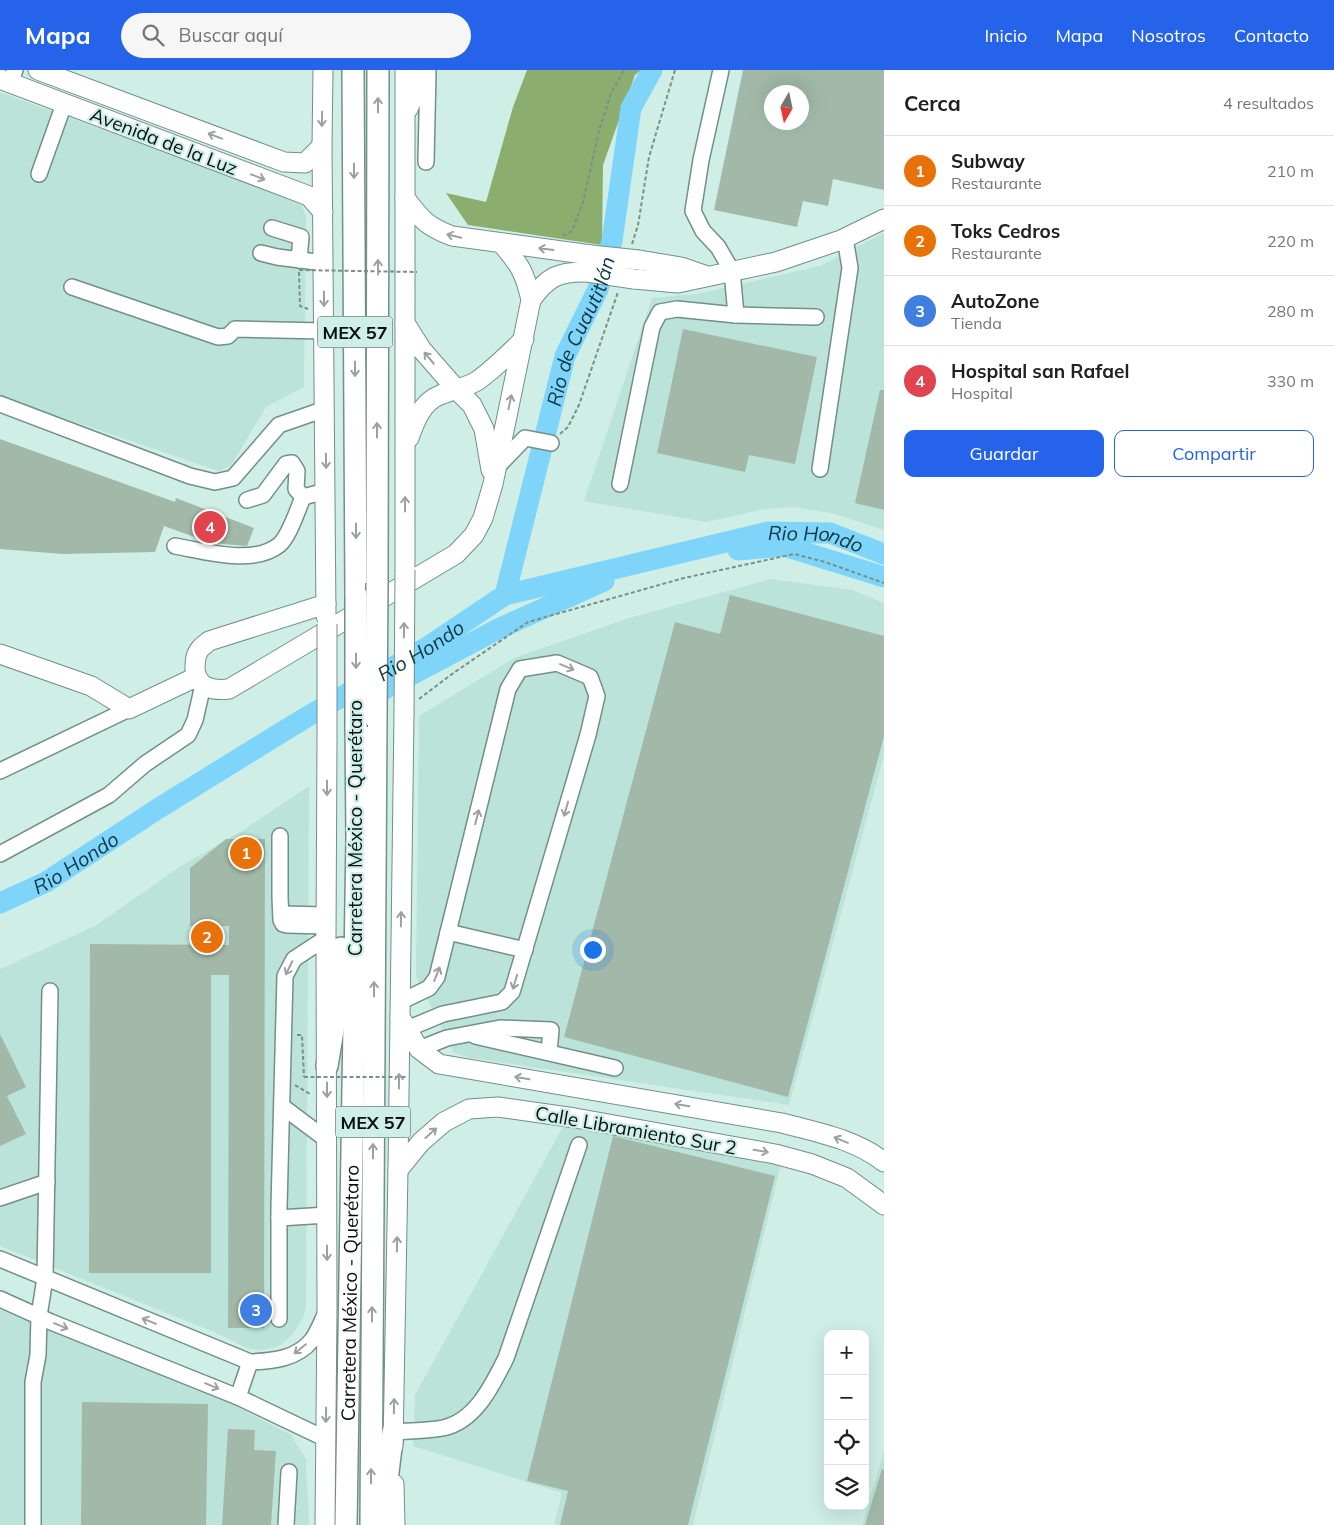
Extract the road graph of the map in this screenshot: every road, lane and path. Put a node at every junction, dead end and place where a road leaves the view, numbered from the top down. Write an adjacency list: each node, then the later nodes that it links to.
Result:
1 (38, 70): 12 (main road, Avenida de la Luz, one-way to 1)
2 (323, 70): 12 (main road, one-way to 12)
3 (353, 70): 59 (highway, Carretera México - Querétaro / MEX 57, one-way to 59, bridge)
4 (378, 70): 102 (highway, Carretera México - Querétaro / MEX 57, one-way to 4, bridge)
5 (405, 70): 11 (main road)
6 (427, 70): 11 (main road); 13 (street)
7 (624, 70): 20 (path)
8 (720, 70): 26 (street)
9 (8, 78): 10 (main road, Avenida de la Luz)
10 (64, 104): 14 (street); 16 (main road, Avenida de la Luz, one-way to 16)
11 (404, 117): 15 (main road)
12 (322, 146): 16 (main road)
13 (426, 162)
14 (40, 174)
15 (406, 198): 21 (main road, one-way to 15); 34 (main road)
16 (323, 212): 23 (main road)
17 (884, 219): 19 (main road)
18 (272, 228): 25 (street)
19 (845, 238): 26 (main road); 44 (street)
20 (564, 239)
21 (502, 244): 24 (main road, one-way to 21); 30 (main road)
22 (261, 253): 25 (street)
23 (324, 263): 25 (street); 35 (main road, one-way to 35)
24 (589, 263): 28 (main road, bridge); 28 (main road, bridge); 30 (main road)
25 (299, 265): 27 (path, bridge); 31 (path)
26 (732, 271): 28 (main road); 32 (street)
27 (417, 272)
28 (707, 276)
29 (72, 287): 35 (street)
30 (531, 300): 36 (main road)
31 (300, 306)
32 (736, 315): 33 (street); 46 (street)
33 (816, 317)
34 (405, 324): 37 (main road, one-way to 34); 43 (main road)
35 (324, 332): 39 (main road)
36 (524, 339): 37 (main road); 40 (main road, one-way to 36)
37 (457, 390): 43 (main road); 45 (main road)
38 (0, 404): 39 (street)
39 (325, 409): 47 (main road, one-way to 47)
40 (505, 426): 41 (street); 45 (main road)
41 (529, 439): 42 (street); 45 (street)
42 (551, 443)
43 (406, 449): 56 (main road, one-way to 43, bridge)
44 (820, 469)
45 (494, 476): 54 (main road)
46 (620, 484)
47 (326, 492): 48 (street); 52 (main road)
48 (304, 497): 49 (street); 50 (street)
49 (247, 500)
50 (175, 546)
51 (884, 583): 56 (path)
52 (326, 604): 54 (main road); 61 (main road, one-way to 61, bridge)
53 (0, 654): 55 (main road)
54 (200, 681): 55 (main road); 60 (street)
55 (129, 709): 57 (street)
56 (404, 713): 65 (main road, one-way to 56)
57 (0, 771)
58 (280, 836): 61 (street)
59 (357, 838): 70 (highway); 101 (highway, Carretera México - Querétaro / MEX 57)
60 (0, 854)
61 (326, 926): 70 (main road); 76 (street, one-way to 76)
62 (448, 932): 63 (street); 63 (street, one-way to 63); 65 (street, one-way to 62)
63 (525, 950): 65 (street, one-way to 65)
64 (50, 991): 82 (street)
65 (402, 1016): 68 (main road, Calle Libramiento Sur 2); 81 (main road, one-way to 65)
66 (466, 1034): 68 (street); 69 (street); 69 (street)
67 (294, 1036): 72 (path, bridge)
68 (419, 1049): 74 (main road, Calle Libramiento Sur 2, one-way to 68)
69 (549, 1052): 71 (street)
70 (328, 1066): 75 (main road, one-way to 75)
71 (615, 1068)
72 (406, 1076)
73 (295, 1084): 75 (path)
74 (579, 1087): 77 (main road); 80 (main road, Calle Libramiento Sur 2, one-way to 74)
75 (328, 1105): 78 (main road)
76 (283, 1107): 78 (street); 86 (street)
77 (575, 1118): 81 (main road, Calle Libramiento Sur 2, one-way to 77); 84 (main road, Calle Libramiento Sur 2, one-way to 84)
78 (328, 1140): 85 (main road)
79 (579, 1145): 95 (street)
80 (884, 1162)
81 (398, 1170): 95 (main road, one-way to 81)
82 (47, 1182): 83 (street); 88 (street)
83 (0, 1198)
84 (884, 1205)
85 (327, 1215): 86 (street); 90 (main road, one-way to 90)
86 (279, 1218): 92 (street)
87 (0, 1258): 88 (street)
88 (45, 1278): 91 (street); 93 (street, one-way to 88)
89 (0, 1299): 91 (street)
90 (327, 1310): 93 (street, one-way to 93); 96 (main road, one-way to 96)
91 (39, 1316): 94 (street, one-way to 94); 98 (street)
92 (279, 1320)
93 (250, 1362): 94 (street)
94 (238, 1397): 96 (street)
95 (393, 1432): 103 (highway); 104 (main road)
96 (326, 1439): 100 (main road)
97 (289, 1472): 99 (street)
98 (33, 1525)
99 (286, 1525)
100 (325, 1525)
101 (346, 1525)
102 (371, 1525)
103 (382, 1525)
104 (394, 1525)

